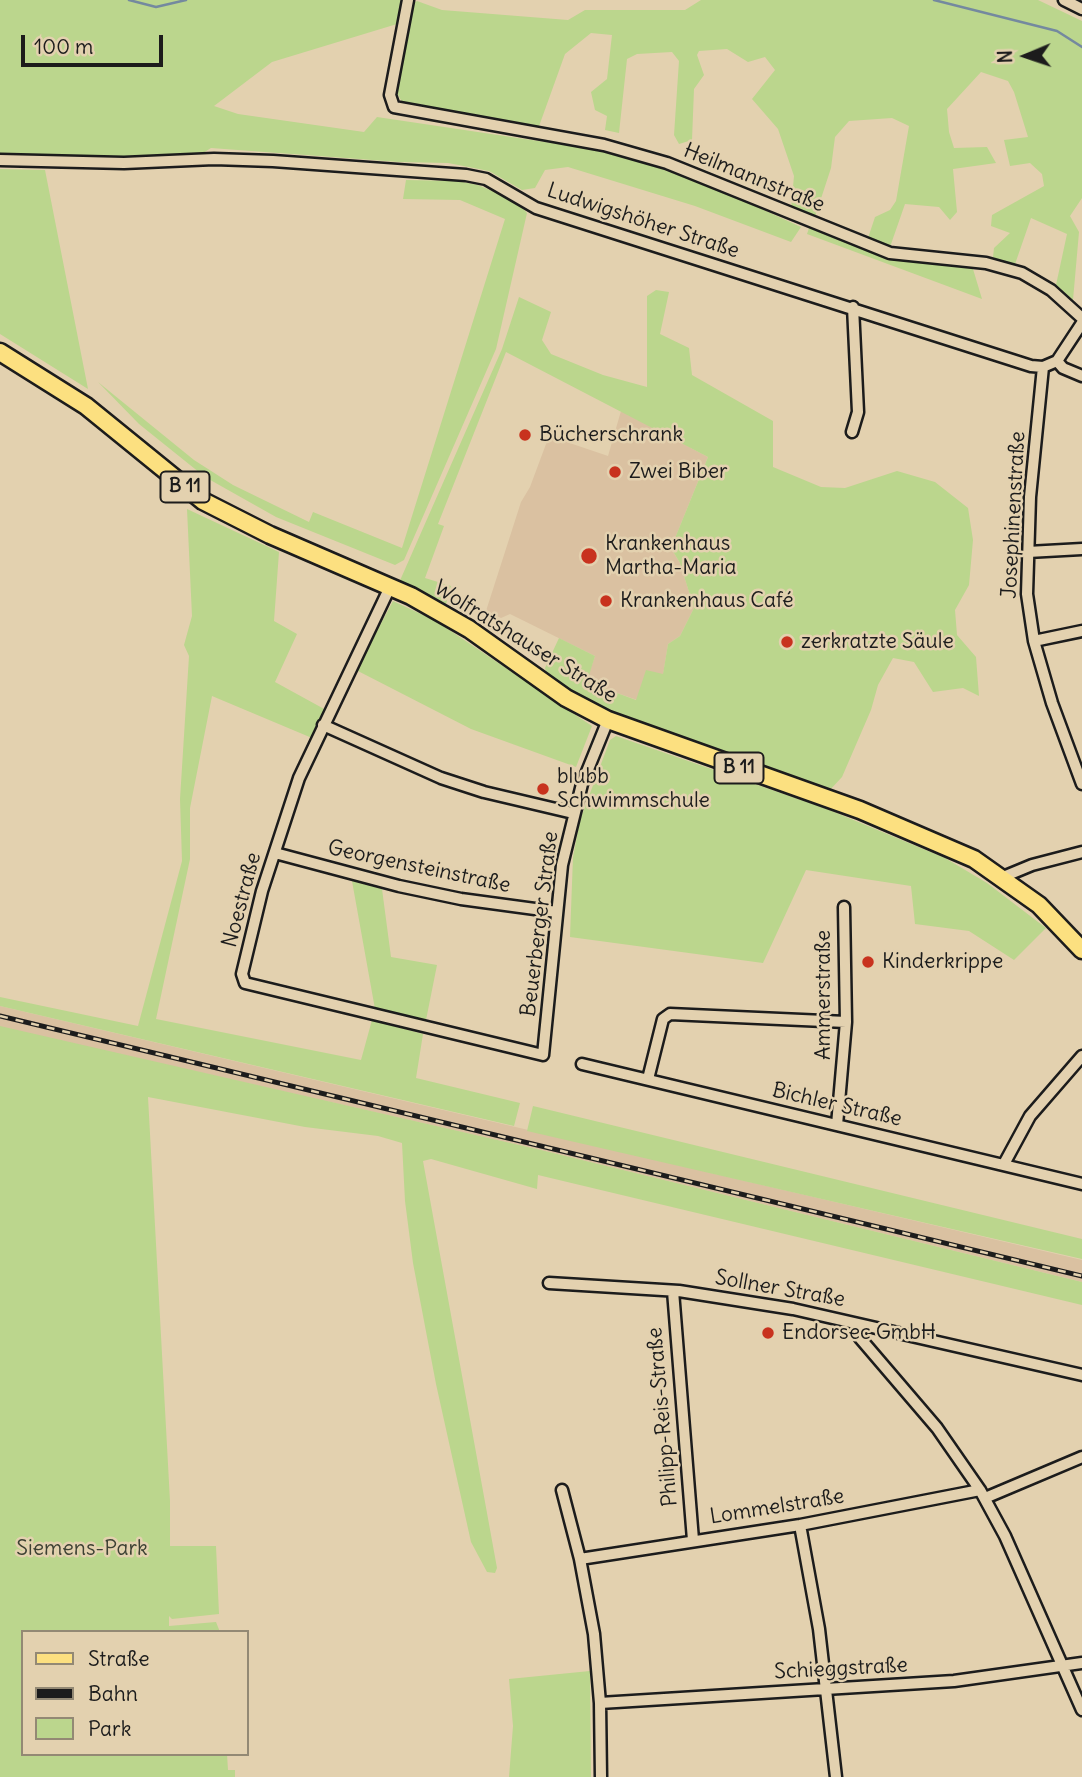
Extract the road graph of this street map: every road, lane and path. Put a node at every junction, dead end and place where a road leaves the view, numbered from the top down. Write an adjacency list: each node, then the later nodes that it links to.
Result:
1 (408, 0): 6 (street, Heilmannstraße)
2 (1064, 0): 3 (street)
3 (1082, 9)
4 (0, 160): 5 (street, Ludwigshöher Straße)
5 (853, 307): 9 (street, Ludwigshöher Straße); 11 (street)
6 (1082, 321): 8 (street)
7 (0, 352): 14 (main road, Wolfratshauser Straße / B 11)
8 (1057, 361): 9 (street); 10 (street)
9 (1043, 367): 13 (street, Josephinenstraße)
10 (1082, 376)
11 (852, 432)
12 (1082, 549): 13 (street)
13 (1028, 552): 16 (street, Josephinenstraße)
14 (390, 587): 17 (main road, Wolfratshauser Straße / B 11); 18 (street, Noestraße)
15 (1082, 631): 16 (street)
16 (1034, 641): 19 (street, Josephinenstraße)
17 (608, 720): 20 (street, Beuerberger Straße); 23 (main road, Wolfratshauser Straße / B 11)
18 (323, 725): 20 (street); 22 (street, Noestraße)
19 (1082, 783)
20 (573, 813): 25 (street, Beuerberger Straße)
21 (1082, 852): 23 (street)
22 (275, 853): 25 (street, Georgensteinstraße); 28 (street, Noestraße)
23 (1003, 877): 26 (main road, Wolfratshauser Straße / B 11)
24 (844, 906): 27 (street, Ammerstraße)
25 (557, 912): 28 (street, Beuerberger Straße)
26 (1082, 950)
27 (846, 1021): 31 (street); 32 (street, Ammerstraße)
28 (543, 1055)
29 (1082, 1056): 33 (street)
30 (582, 1064): 31 (street, Bichler Straße)
31 (648, 1079): 32 (street, Bichler Straße)
32 (837, 1125): 33 (street, Bichler Straße)
33 (1004, 1164): 34 (street, Bichler Straße)
34 (1082, 1184)
35 (549, 1283): 36 (street, Sollner Straße)
36 (673, 1291): 37 (street, Sollner Straße); 43 (street, Philipp-Reis-Straße)
37 (860, 1325): 38 (street, Sollner Straße); 41 (street)
38 (1082, 1375)
39 (1082, 1457): 41 (street, Lommelstraße)
40 (562, 1490): 44 (street)
41 (982, 1494): 42 (street, Lommelstraße); 46 (street)
42 (800, 1525): 43 (street, Lommelstraße); 47 (street)
43 (692, 1540): 44 (street, Lommelstraße)
44 (580, 1559): 48 (street)
45 (1082, 1663): 46 (street, Schieggstraße)
46 (1060, 1664): 47 (street, Schieggstraße); 49 (street)
47 (826, 1689): 48 (street, Schieggstraße); 51 (street)
48 (600, 1703): 50 (street)
49 (1082, 1710)
50 (601, 1777)
51 (836, 1777)

